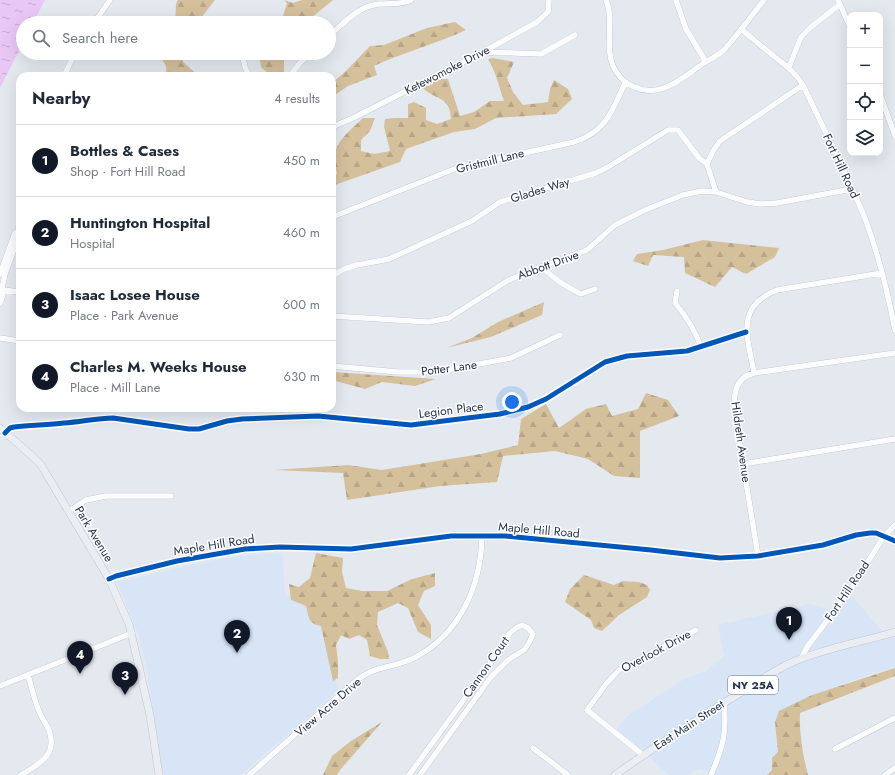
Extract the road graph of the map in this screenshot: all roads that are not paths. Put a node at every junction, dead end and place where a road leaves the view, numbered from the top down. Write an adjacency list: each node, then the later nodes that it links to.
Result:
1 (110, 0): 8 (street)
2 (411, 0): 11 (street)
3 (549, 0): 13 (street, Ketewomoke Drive)
4 (606, 0): 22 (street)
5 (676, 0): 17 (street)
6 (764, 0): 10 (street)
7 (839, 3): 9 (street); 18 (street)
8 (99, 16)
9 (847, 20)
10 (741, 29): 17 (street); 18 (street, Fort Hill Road)
11 (336, 30)
12 (575, 35): 13 (street)
13 (483, 52): 25 (street, Ketewomoke Drive)
14 (72, 60): 19 (street)
15 (244, 60): 20 (street)
16 (303, 60): 21 (street)
17 (706, 62): 22 (street)
18 (788, 67): 23 (street, Fort Hill Road)
19 (66, 72)
20 (247, 72)
21 (293, 72)
22 (626, 83): 30 (street, Gristmill Lane)
23 (803, 85): 27 (street); 28 (street, Fort Hill Road)
24 (883, 102): 26 (street)
25 (336, 125)
26 (895, 136)
27 (707, 164): 29 (street, Glades Way); 36 (street, Glades Way)
28 (852, 189): 29 (street, Abbott Drive); 34 (street, Fort Hill Road)
29 (716, 192): 33 (street, Abbott Drive)
30 (336, 215)
31 (16, 232): 35 (street)
32 (16, 240): 37 (street)
33 (542, 267): 38 (street); 42 (street, Abbott Drive)
34 (882, 273): 43 (street, Fort Hill Road); 44 (street)
35 (0, 274)
36 (336, 274)
37 (2, 288): 39 (street); 41 (street)
38 (595, 289)
39 (16, 291)
40 (677, 291): 48 (street)
41 (0, 303)
42 (336, 316)
43 (895, 330)
44 (746, 332): 48 (street, Legion Place); 51 (street)
45 (560, 335): 50 (street, Potter Lane)
46 (0, 338): 47 (street)
47 (16, 340)
48 (701, 347): 52 (street, Legion Place)
49 (895, 354): 51 (street)
50 (336, 366)
51 (754, 373): 54 (street, Hildreth Avenue)
52 (2, 431): 56 (main road, Park Avenue)
53 (895, 439): 54 (street)
54 (743, 464): 61 (street, Hildreth Avenue)
55 (171, 496): 56 (street)
56 (69, 511): 62 (main road, Park Avenue)
57 (895, 525): 59 (street, Fort Hill Road)
58 (482, 536): 61 (street, Maple Hill Road); 62 (street, Maple Hill Road); 81 (street, View Acre Drive)
59 (884, 536): 60 (street, Maple Hill Road); 61 (street, Maple Hill Road); 68 (street, Fort Hill Road)
60 (895, 541)
61 (758, 556)
62 (109, 579): 64 (main road, Park Avenue)
63 (696, 630): 77 (street, Overlook Drive)
64 (132, 632): 69 (street); 80 (main road, Park Avenue)
65 (895, 632): 67 (main road, East Main Street)
66 (895, 635): 67 (main road, East Main Street / NY 25A)
67 (876, 638): 68 (main road, East Main Street / NY 25A)
68 (801, 659): 73 (main road, East Main Street / NY 25A)
69 (28, 675): 70 (street); 79 (street)
70 (0, 686)
71 (468, 693): 72 (street); 72 (street, Cannon Court); 82 (street, Cannon Court)
72 (477, 699): 83 (street, Cannon Court)
73 (724, 702): 77 (main road, East Main Street / NY 25A); 86 (street)
74 (895, 718): 76 (street)
75 (533, 748): 84 (street)
76 (835, 749)
77 (643, 755): 85 (main road, East Main Street / NY 25A)
78 (895, 768): 87 (street)
79 (21, 775)
80 (159, 775)
81 (249, 775)
82 (409, 775)
83 (420, 775)
84 (568, 775)
85 (615, 775)
86 (711, 775)
87 (884, 775)

